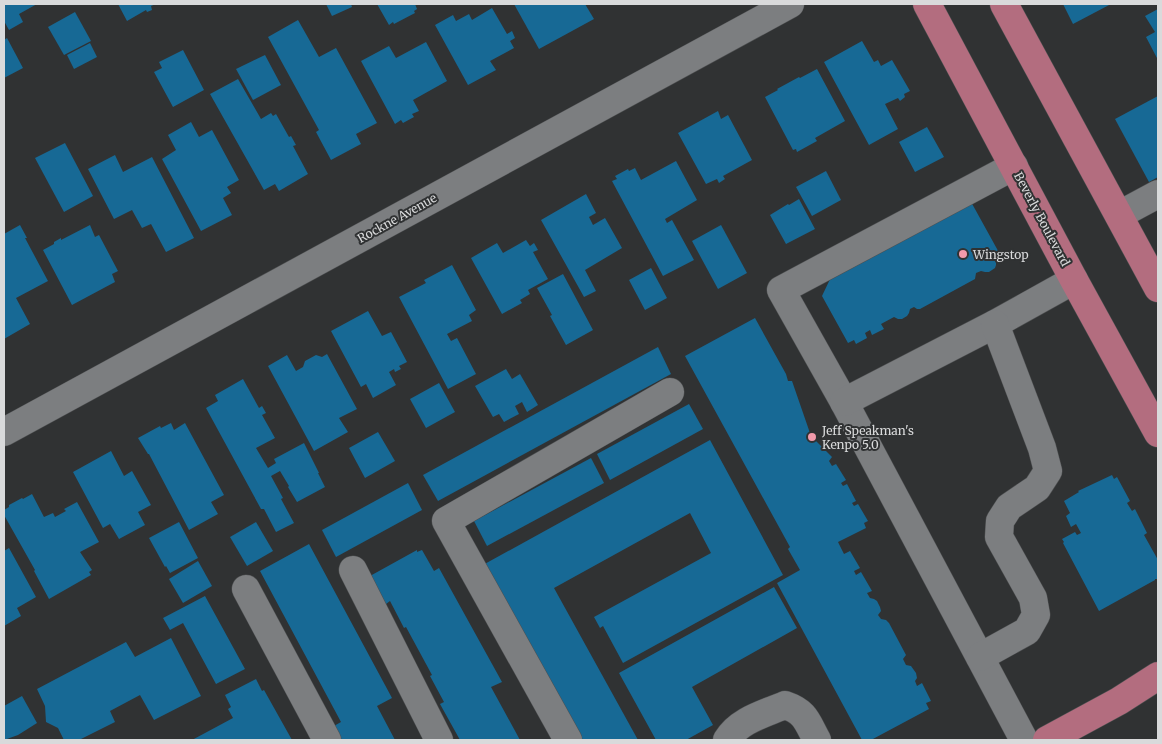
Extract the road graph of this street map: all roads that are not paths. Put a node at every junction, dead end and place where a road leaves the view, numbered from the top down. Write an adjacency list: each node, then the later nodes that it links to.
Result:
1 (790, 4): 12 (street, Rockne Avenue)
2 (927, 4): 4 (main road, Beverly Boulevard)
3 (1004, 4): 6 (main road)
4 (1014, 166): 7 (main road, Beverly Boulevard); 11 (street)
5 (1158, 194): 6 (street)
6 (1118, 215): 8 (main road)
7 (1074, 280): 9 (street); 13 (main road, Beverly Boulevard)
8 (1158, 288)
9 (995, 324): 11 (street); 16 (street)
10 (670, 392): 20 (street)
11 (844, 402): 16 (street)
12 (4, 432)
13 (1158, 433)
14 (353, 570): 19 (street)
15 (246, 589): 18 (street)
16 (980, 657): 23 (street)
17 (1158, 676): 24 (main road)
18 (327, 740)
19 (439, 740)
20 (568, 740)
21 (727, 740): 22 (street)
22 (817, 740)
23 (1024, 740)
24 (1047, 740)

